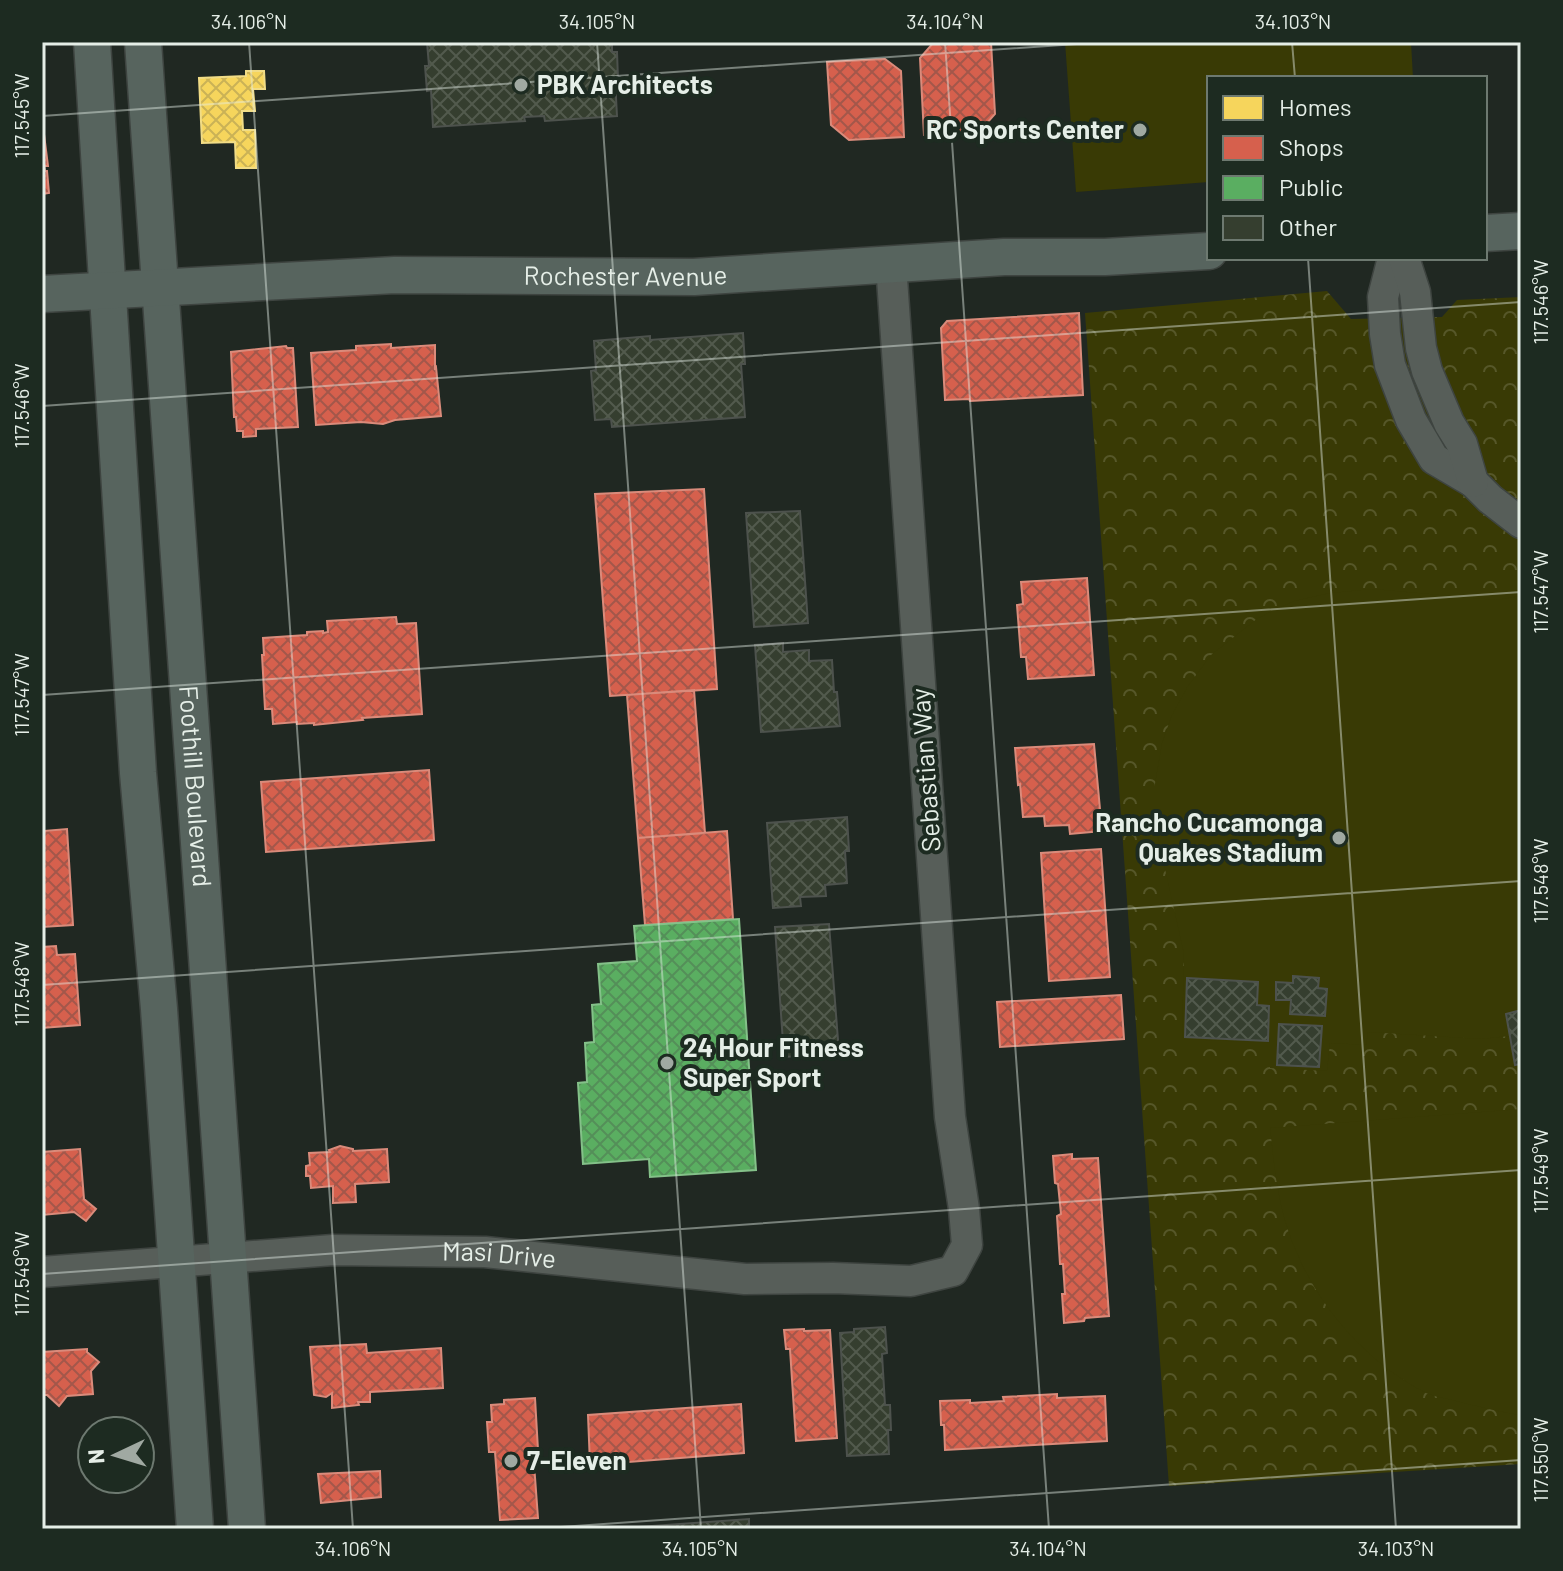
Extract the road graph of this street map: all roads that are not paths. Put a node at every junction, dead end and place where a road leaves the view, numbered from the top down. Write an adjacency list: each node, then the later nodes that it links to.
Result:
1 (92, 42): 10 (main road, Foothill Boulevard)
2 (143, 42): 9 (main road, Foothill Boulevard)
3 (1521, 231): 4 (main road)
4 (1487, 233)
5 (1207, 251): 8 (main road, Rochester Avenue)
6 (1392, 260): 12 (street)
7 (1405, 260): 12 (street)
8 (891, 264): 9 (main road, Rochester Avenue); 16 (street, Sebastian Way)
9 (159, 288): 10 (main road, Rochester Avenue); 14 (main road, Foothill Boulevard)
10 (107, 291): 11 (main road, Rochester Avenue); 15 (main road, Foothill Boulevard)
11 (42, 294)
12 (1473, 482): 13 (street)
13 (1521, 523)
14 (229, 1258): 15 (street, Masi Drive); 16 (street, Masi Drive); 19 (main road, Foothill Boulevard)
15 (177, 1262): 17 (street, Masi Drive); 18 (main road, Foothill Boulevard)
16 (953, 1271)
17 (42, 1272)
18 (195, 1529)
19 (247, 1529)

